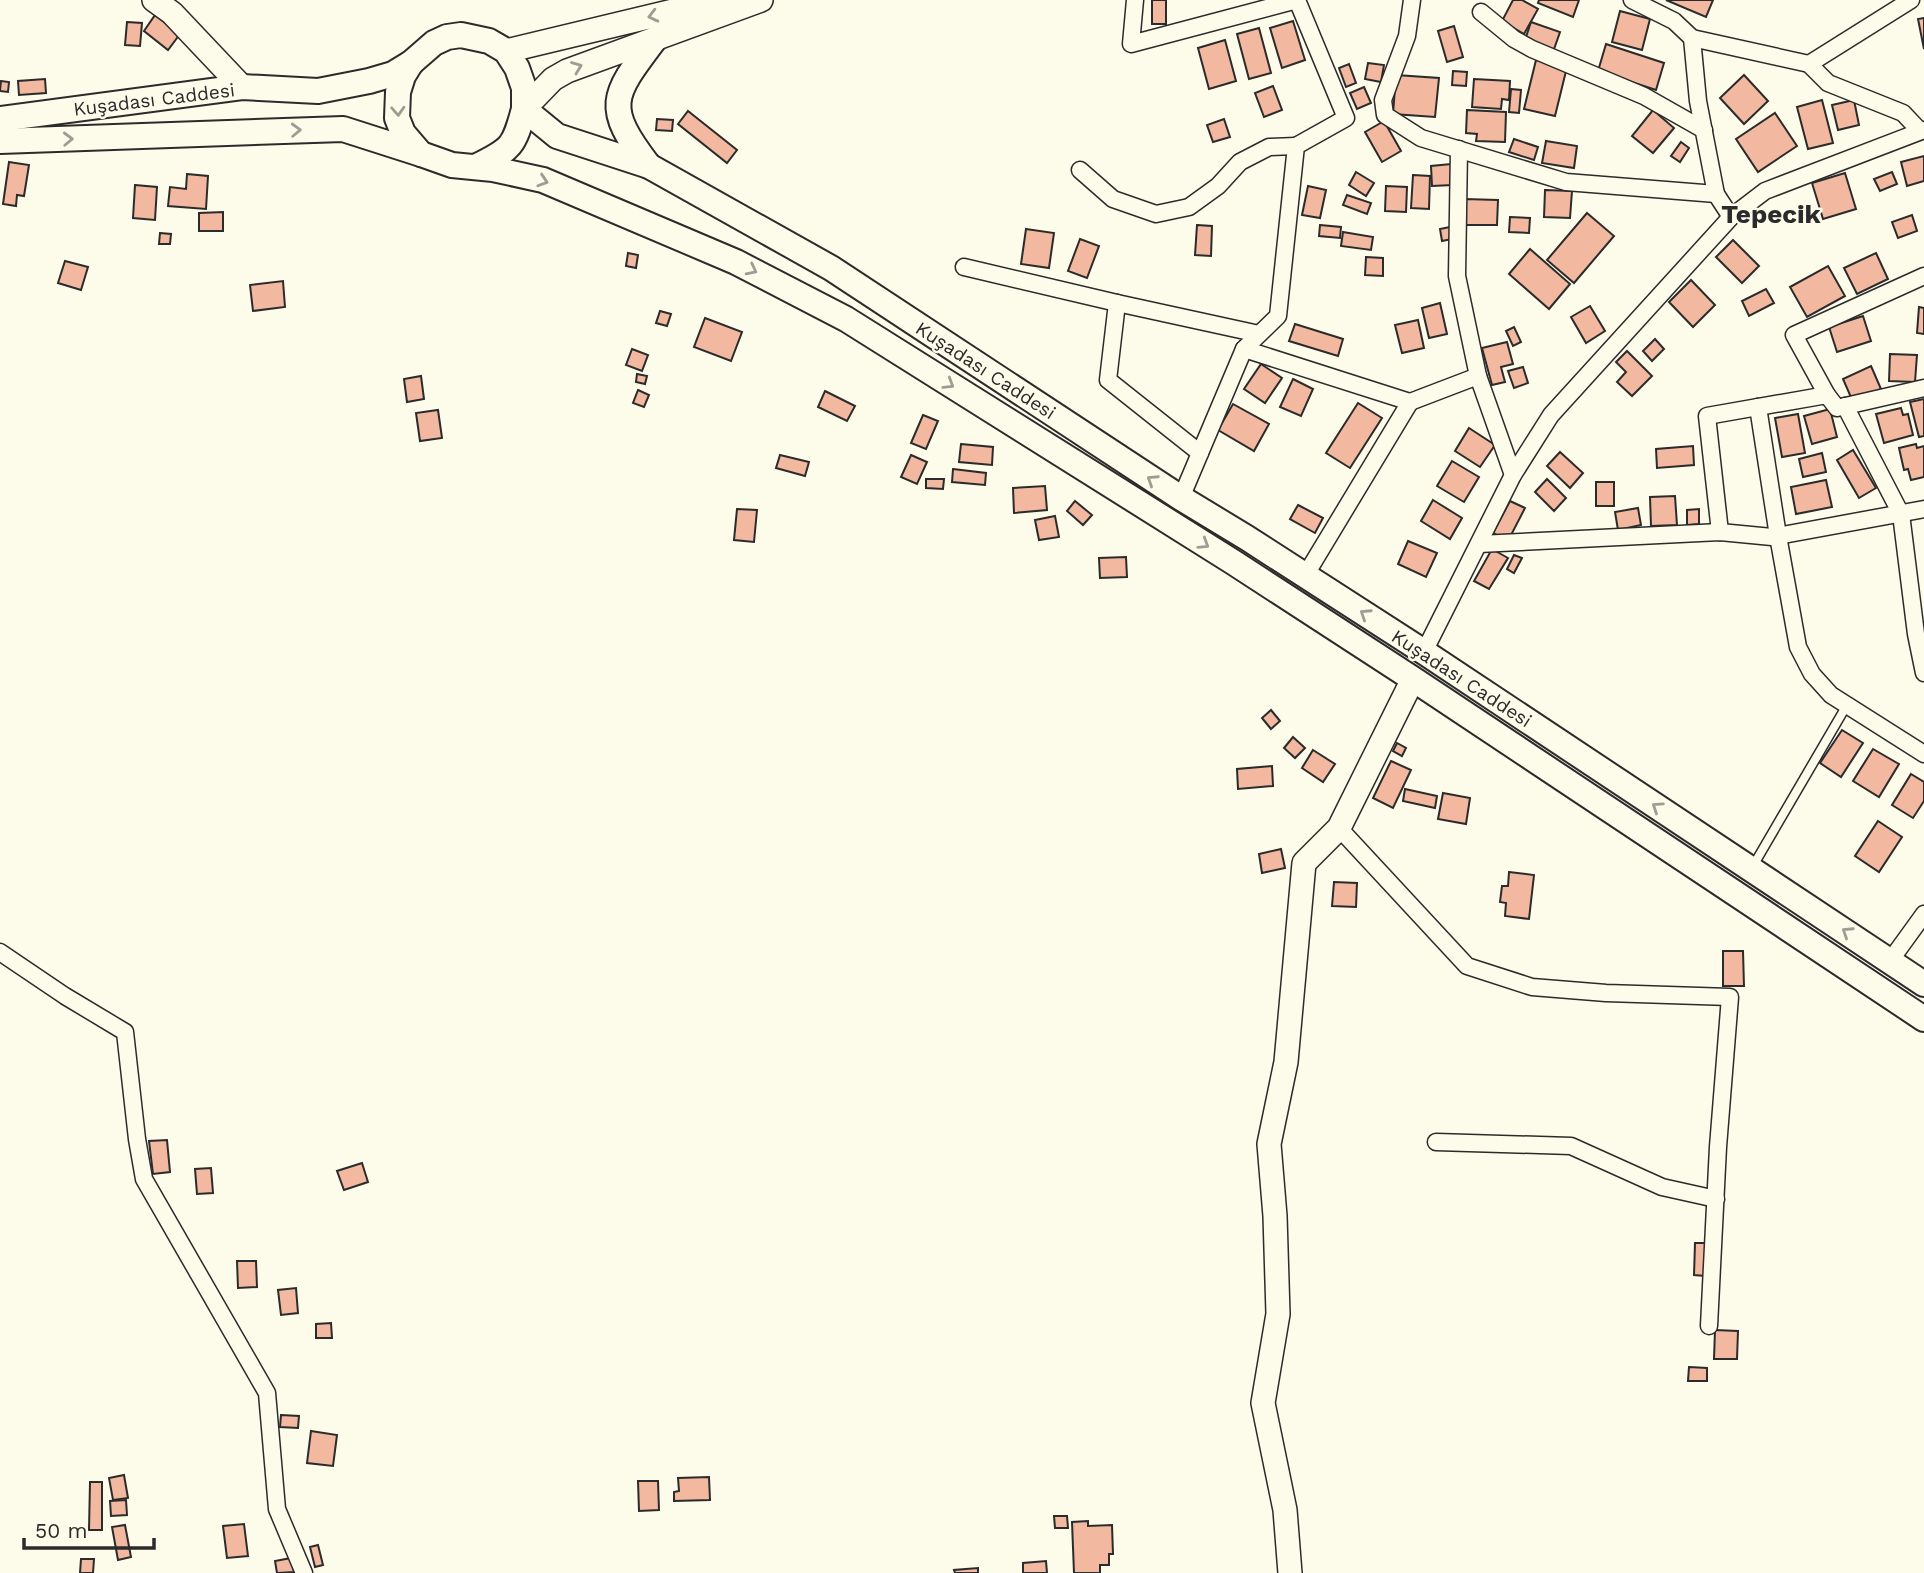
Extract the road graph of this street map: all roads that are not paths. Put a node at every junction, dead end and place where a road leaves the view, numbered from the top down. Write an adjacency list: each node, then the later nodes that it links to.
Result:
1 (153, 0): 15 (street)
2 (719, 0): 12 (street, one-way to 12)
3 (761, 0): 11 (street)
4 (1136, 0): 5 (street)
5 (1297, 0): 21 (street)
6 (1412, 0): 22 (street)
7 (1633, 0): 10 (street)
8 (1911, 0): 14 (street)
9 (1481, 12): 18 (street)
10 (1692, 38): 14 (street); 18 (street)
11 (655, 39): 16 (street, one-way to 11); 25 (main road)
12 (506, 51): 13 (main road, Kuşadası Caddesi); 16 (main road)
13 (411, 62): 15 (main road, Kuşadası Caddesi); 23 (main road, one-way to 23)
14 (1809, 64): 19 (street)
15 (242, 88): 17 (main road, Kuşadası Caddesi)
16 (524, 109): 24 (main road); 25 (main road, Kuşadası Caddesi)
17 (0, 119)
18 (1704, 130): 27 (street)
19 (1922, 131): 28 (street)
20 (0, 141): 23 (main road, Kuşadası Caddesi, one-way to 23)
21 (1296, 146): 26 (street); 32 (street)
22 (1459, 149): 27 (street); 34 (street)
23 (421, 154): 24 (main road)
24 (477, 166): 52 (main road, Kuşadası Caddesi, one-way to 52)
25 (649, 166): 42 (main road, Kuşadası Caddesi, one-way to 25)
26 (1080, 170)
27 (1716, 194): 28 (street)
28 (1731, 217): 41 (street)
29 (964, 267): 31 (street)
30 (1924, 276): 36 (street)
31 (1117, 303): 32 (street); 40 (street)
32 (1259, 334): 33 (street)
33 (1244, 349): 37 (street); 40 (street)
34 (1478, 376): 37 (street); 41 (street)
35 (1924, 388): 38 (street)
36 (1827, 395): 38 (street); 39 (street)
37 (1410, 402): 48 (street)
38 (1845, 406): 44 (street)
39 (1758, 407): 45 (street); 46 (street)
40 (1200, 453): 42 (street)
41 (1513, 475): 47 (street)
42 (1181, 498): 48 (main road, Kuşadası Caddesi)
43 (1924, 509): 44 (street)
44 (1901, 514): 46 (street); 49 (street)
45 (1720, 532): 46 (street); 47 (street)
46 (1777, 536): 53 (street)
47 (1479, 544): 50 (street)
48 (1305, 576): 50 (main road, Kuşadası Caddesi, one-way to 48)
49 (1920, 632): 51 (street)
50 (1424, 652): 56 (main road, Kuşadası Caddesi, one-way to 50)
51 (1924, 673)
52 (1413, 678): 55 (street); 63 (main road, Kuşadası Caddesi)
53 (1847, 705): 54 (street); 56 (lane)
54 (1924, 754)
55 (1339, 828): 65 (street); 68 (street)
56 (1751, 869): 61 (main road, Kuşadası Caddesi, one-way to 56)
57 (1924, 914): 58 (street)
58 (1909, 936): 59 (street); 61 (street)
59 (1924, 945)
60 (0, 952): 67 (street)
61 (1890, 961): 62 (main road, Kuşadası Caddesi)
62 (1924, 984)
63 (1924, 1019)
64 (1436, 1142): 65 (street)
65 (1716, 1199): 66 (street)
66 (1709, 1326)
67 (304, 1573)
68 (1290, 1573)

